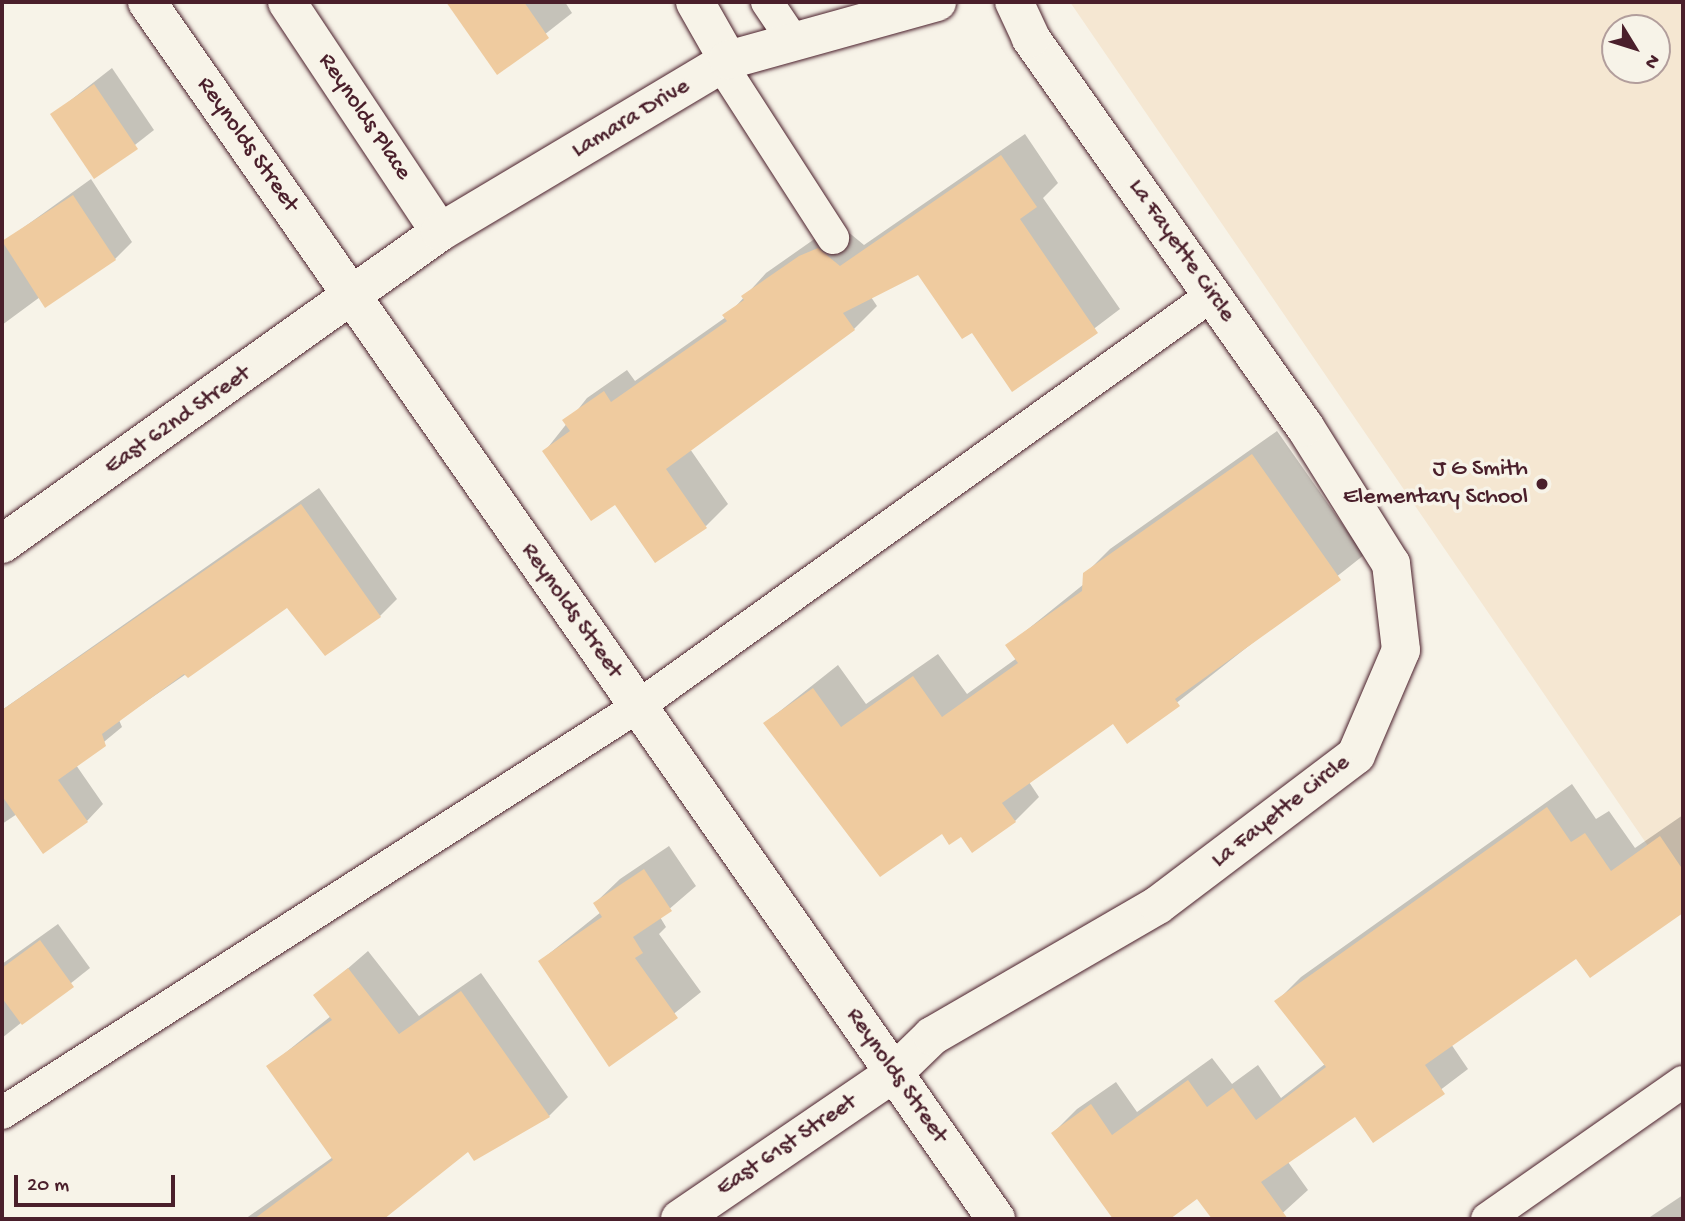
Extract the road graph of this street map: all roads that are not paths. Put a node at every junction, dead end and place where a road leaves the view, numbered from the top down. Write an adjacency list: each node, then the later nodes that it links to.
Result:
1 (147, 2): 12 (street, Reynolds Street)
2 (287, 2): 9 (street, Reynolds Place)
3 (695, 2): 8 (street)
4 (767, 2): 7 (lane)
5 (937, 2): 7 (street, Lamara Drive)
6 (1014, 2): 11 (street, La Fayette Circle)
7 (794, 42): 8 (street, Lamara Drive)
8 (725, 62): 9 (street, Lamara Drive); 10 (lane)
9 (440, 232): 12 (street, Lamara Drive)
10 (833, 238)
11 (1212, 295): 14 (lane); 15 (street, La Fayette Circle)
12 (354, 298): 13 (street, East 62nd Street); 14 (street, Reynolds Street)
13 (2, 544)
14 (637, 707): 15 (street, Reynolds Street); 17 (lane)
15 (894, 1073): 18 (street, East 61st Street); 19 (street, Reynolds Street)
16 (1683, 1082): 20 (lane)
17 (2, 1113)
18 (680, 1219)
19 (996, 1219)
20 (1488, 1219)

